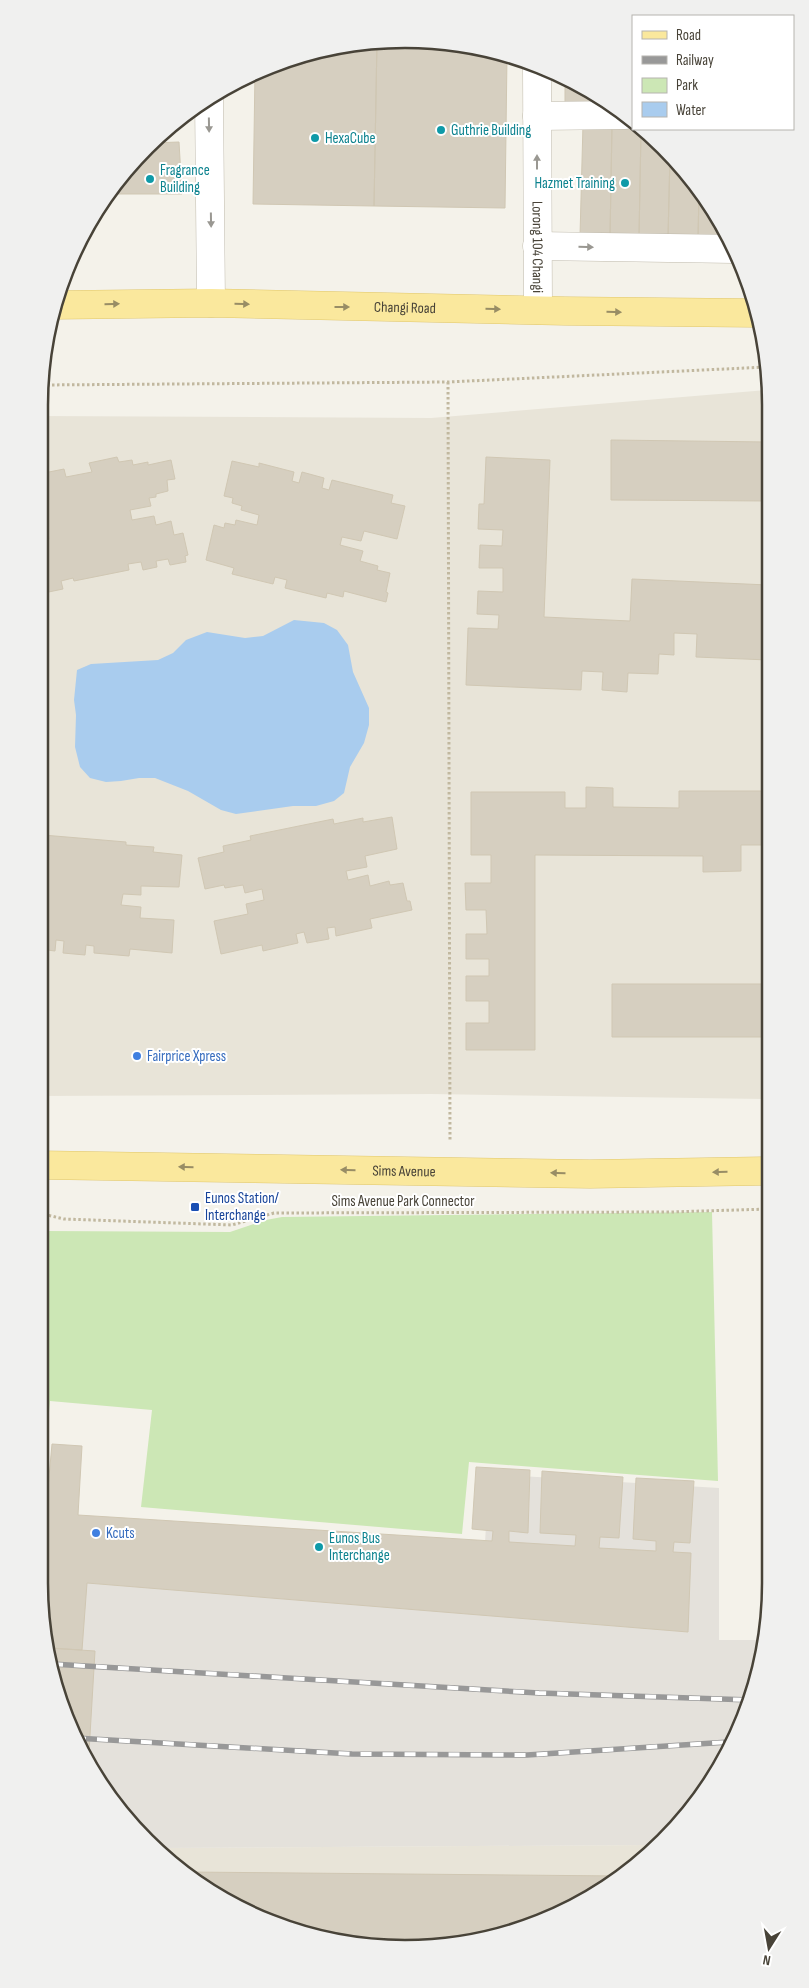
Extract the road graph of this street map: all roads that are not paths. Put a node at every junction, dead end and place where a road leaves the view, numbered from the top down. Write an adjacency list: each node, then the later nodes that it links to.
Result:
1 (537, 73): 4 (street, Lorong 104 Changi)
2 (209, 106): 7 (street, one-way to 7)
3 (613, 115): 4 (street)
4 (537, 116): 5 (street, Lorong 104 Changi, one-way to 4)
5 (537, 246): 6 (street, one-way to 6); 9 (street, Lorong 104 Changi)
6 (726, 249)
7 (212, 303): 8 (main road, Changi Road, one-way to 7); 9 (main road, Changi Road, one-way to 9)
8 (62, 305)
9 (538, 310): 10 (main road, Changi Road, one-way to 10)
10 (749, 313)
11 (48, 1165): 12 (main road, Sims Avenue, one-way to 11)
12 (762, 1171)

